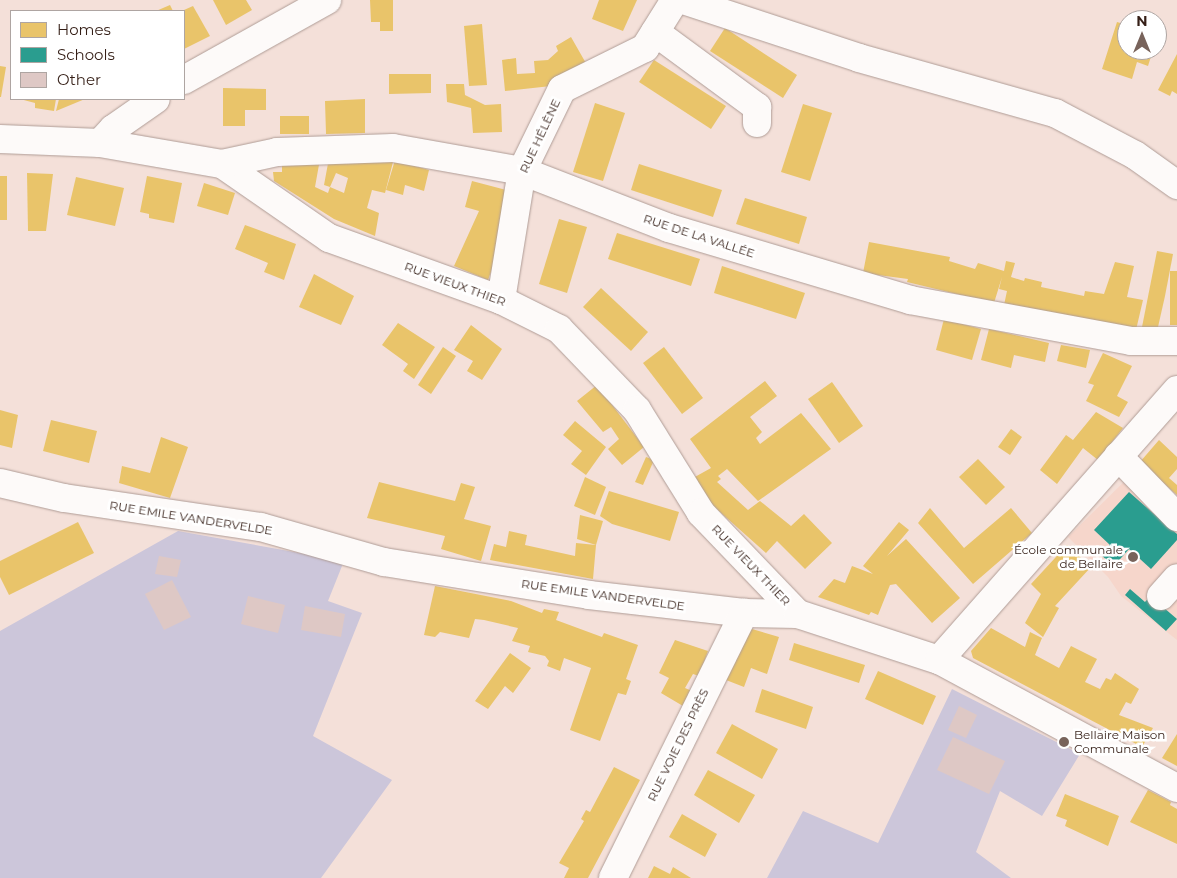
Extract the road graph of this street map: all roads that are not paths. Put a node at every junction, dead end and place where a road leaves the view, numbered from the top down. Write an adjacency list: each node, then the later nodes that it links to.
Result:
1 (327, 0): 5 (street)
2 (675, 0): 4 (street, RUE HÉLÈNE)
3 (683, 0): 12 (street)
4 (654, 32): 7 (street); 11 (street, RUE HÉLÈNE)
5 (187, 78)
6 (155, 100): 9 (street)
7 (757, 123)
8 (0, 139): 9 (street, RUE VIEUX THIER)
9 (100, 143): 10 (street, RUE VIEUX THIER)
10 (222, 164): 11 (street, RUE DE LA VALLÉE); 13 (street, RUE VIEUX THIER)
11 (522, 171): 13 (street, RUE HÉLÈNE); 14 (street, RUE DE LA VALLÉE)
12 (1177, 185)
13 (501, 300): 20 (street, RUE VIEUX THIER)
14 (1177, 341)
15 (1177, 390): 16 (street)
16 (1118, 456): 18 (street); 21 (street)
17 (0, 483): 19 (street, RUE EMILE VANDERVELDE)
18 (1177, 517)
19 (744, 613): 20 (street, RUE EMILE VANDERVELDE); 23 (street, RUE VOIE DES PRÈS)
20 (798, 614): 21 (street, RUE EMILE VANDERVELDE)
21 (939, 660): 22 (street, RUE EMILE VANDERVELDE)
22 (1177, 788)
23 (613, 878)

